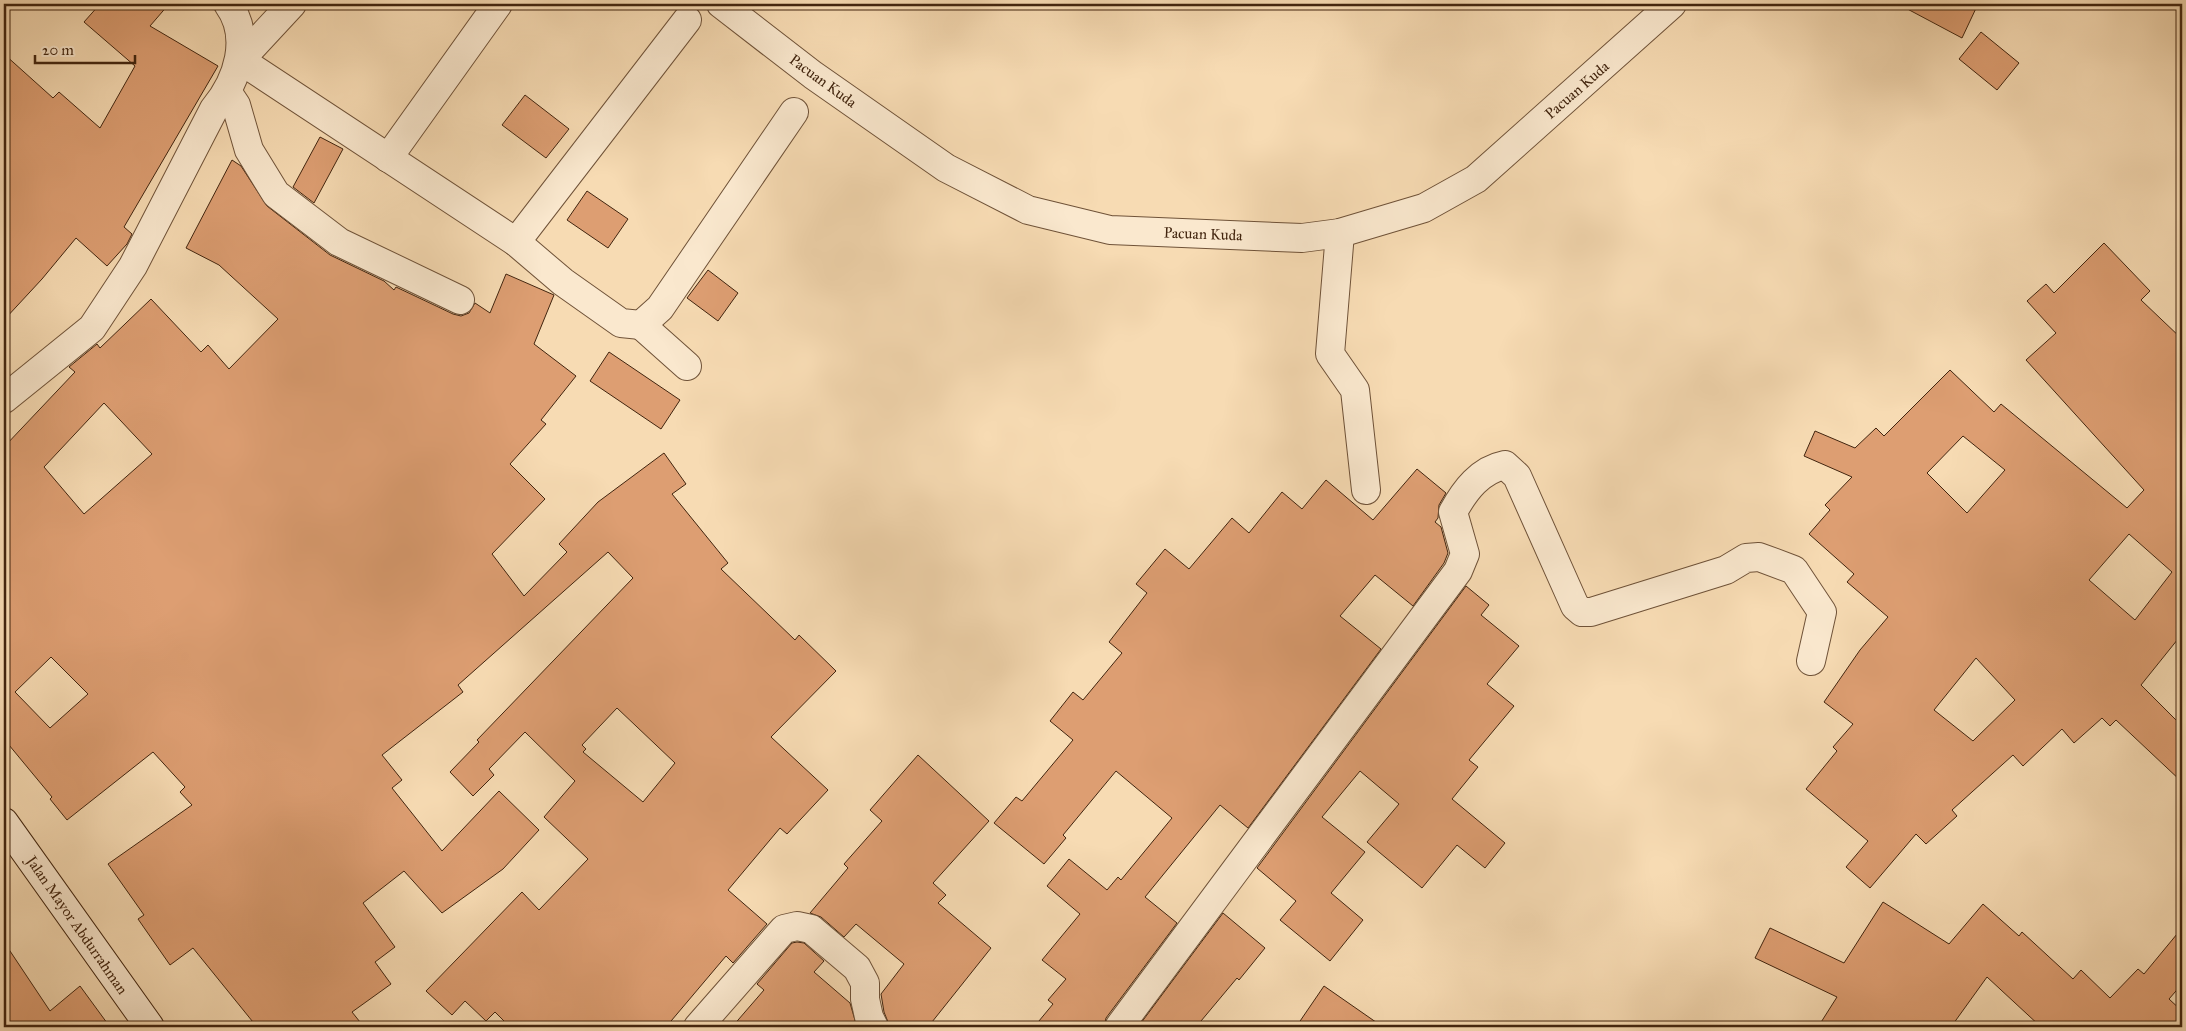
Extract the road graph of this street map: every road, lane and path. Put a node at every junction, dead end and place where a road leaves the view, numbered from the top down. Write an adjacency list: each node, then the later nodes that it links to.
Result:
1 (228, 4): 7 (street)
2 (292, 4): 7 (street)
3 (498, 4): 10 (street)
4 (721, 4): 11 (street, Pacuan Kuda)
5 (1672, 4): 11 (street, Pacuan Kuda)
6 (687, 20): 12 (street)
7 (240, 60): 8 (street); 10 (street)
8 (228, 93): 13 (street); 16 (street)
9 (794, 112): 14 (street)
10 (388, 158): 12 (street)
11 (1340, 233): 17 (street)
12 (516, 242): 14 (street)
13 (460, 300)
14 (641, 325): 15 (street)
15 (687, 366)
16 (4, 399)
17 (1366, 490)
18 (1811, 661): 23 (street)
19 (4, 822): 20 (street, Jalan Mayor Abdurrahman)
20 (150, 1027)
21 (698, 1027): 22 (street)
22 (874, 1027)
23 (1119, 1027)

